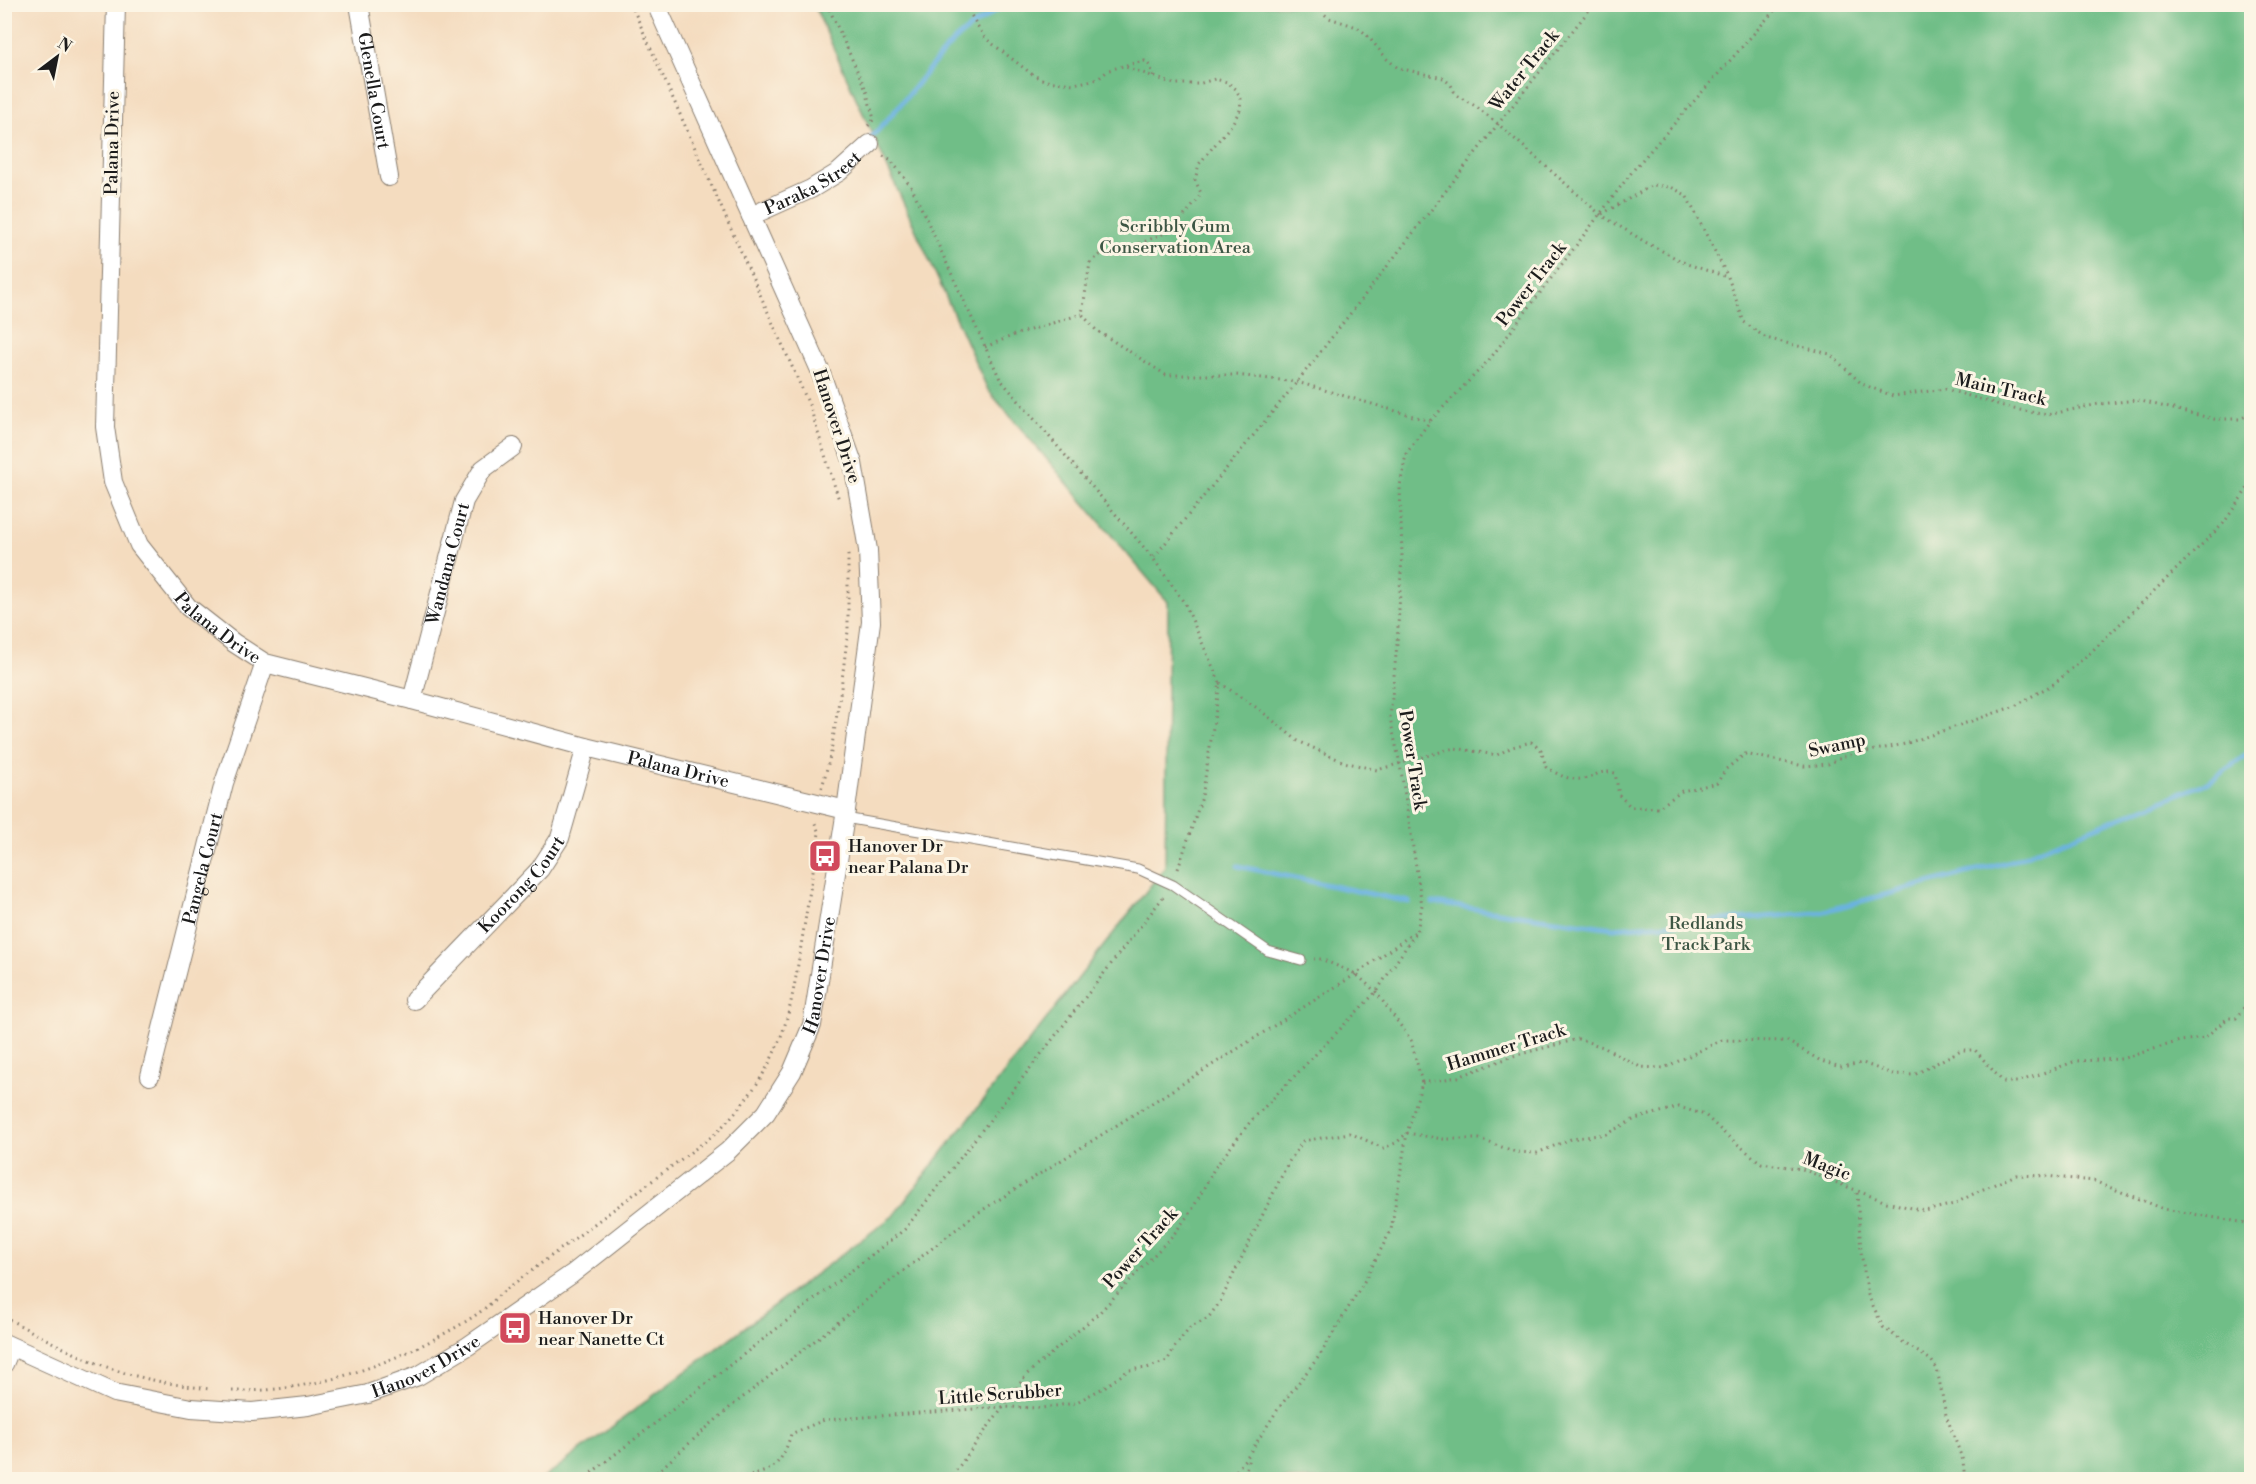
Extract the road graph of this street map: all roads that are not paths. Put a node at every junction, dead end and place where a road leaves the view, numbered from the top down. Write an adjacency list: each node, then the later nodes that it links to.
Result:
1 (116, 4): 8 (street, Palana Drive)
2 (359, 4): 5 (street, Glenella Court)
3 (656, 4): 6 (street, Hanover Drive)
4 (870, 144): 6 (street, Paraka Street)
5 (389, 177)
6 (751, 216): 11 (street, Hanover Drive)
7 (513, 447): 9 (street, Wandana Court)
8 (265, 663): 9 (street, Palana Drive); 14 (street, Pangela Court)
9 (412, 700): 10 (street, Palana Drive)
10 (586, 747): 11 (street, Palana Drive); 13 (street, Koorong Court)
11 (846, 814): 12 (lane); 15 (street, Hanover Drive)
12 (1301, 960)
13 (414, 1000)
14 (150, 1076)
15 (8, 1345): 16 (street)
16 (4, 1364)

